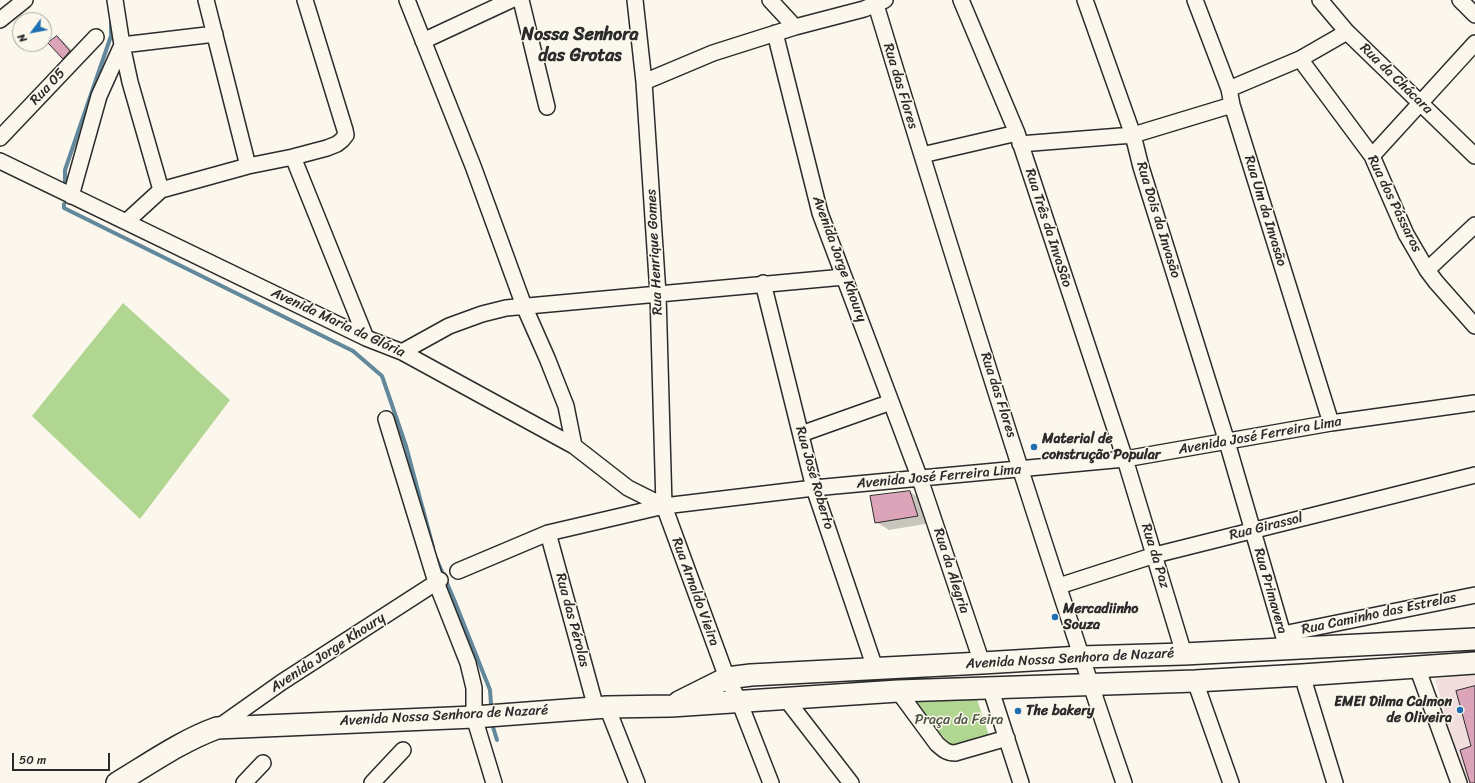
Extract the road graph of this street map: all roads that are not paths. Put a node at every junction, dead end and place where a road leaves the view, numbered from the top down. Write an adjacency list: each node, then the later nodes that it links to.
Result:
1 (25, 0): 17 (street)
2 (115, 0): 25 (street)
3 (206, 0): 21 (street)
4 (305, 0): 38 (street)
5 (407, 0): 23 (street)
6 (511, 0): 23 (street)
7 (521, 0): 31 (street)
8 (635, 0): 27 (street, Rua Henrique Gomes)
9 (770, 0): 18 (street)
10 (961, 0): 34 (street, Rua Três da InvaSão)
11 (1085, 0): 32 (street, Rua Dois da Invasão)
12 (1195, 0): 28 (street, Rua Um da Invasão)
13 (1320, 0): 19 (street, Rua da Chácara)
14 (1460, 0): 16 (street)
15 (870, 3): 18 (street); 35 (street, Rua das Flores)
16 (1475, 15)
17 (0, 20)
18 (795, 27): 20 (street)
19 (1347, 32): 26 (street); 29 (street, Rua da Chácara)
20 (775, 33): 27 (street); 46 (street, Avenida Jorge Khoury)
21 (215, 34): 25 (street); 40 (street)
22 (96, 37): 33 (street, Rua 05)
23 (423, 41): 49 (street)
24 (1475, 43): 29 (street)
25 (122, 45): 41 (street); 42 (street)
26 (1300, 59): 28 (street); 36 (street, Rua dos Pássaros)
27 (644, 82): 48 (street, Rua Henrique Gomes)
28 (1229, 90): 30 (street, Rua Um da Invasão)
29 (1421, 104): 36 (street); 37 (street, Rua da Chácara)
30 (1232, 105): 32 (street); 56 (street, Rua Um da Invasão)
31 (547, 107)
32 (1133, 135): 34 (street); 58 (street, Rua Dois da Invasão)
33 (0, 138)
34 (1019, 139): 35 (street); 60 (street, Rua Três da InvaSão)
35 (922, 155): 61 (street, Rua das Flores)
36 (1372, 156): 45 (street, Rua dos Pássaros)
37 (1475, 156)
38 (293, 157): 40 (street); 51 (street)
39 (0, 161): 42 (street, Avenida Maria da Glória)
40 (248, 166): 41 (street)
41 (161, 190): 43 (street)
42 (70, 196): 43 (street, Avenida Maria da Glória)
43 (126, 222): 51 (street, Avenida Maria da Glória)
44 (1475, 225): 45 (street)
45 (1427, 270): 50 (street, Rua dos Pássaros)
46 (844, 277): 47 (street); 53 (street, Avenida Jorge Khoury)
47 (763, 284): 48 (street); 57 (street, Rua José Roberto)
48 (658, 294): 49 (street); 65 (street, Rua Henrique Gomes)
49 (524, 306): 52 (street); 59 (street)
50 (1475, 326)
51 (366, 338): 52 (street, Avenida Maria da Glória)
52 (402, 352): 59 (street, Avenida Maria da Glória)
53 (891, 402): 57 (street); 63 (street, Avenida Jorge Khoury)
54 (1475, 403): 56 (street, Avenida José Ferreira Lima)
55 (386, 419): 70 (street)
56 (1331, 423): 58 (street, Avenida José Ferreira Lima)
57 (800, 434): 64 (street, Rua José Roberto)
58 (1227, 442): 60 (street, Avenida José Ferreira Lima); 66 (street, Rua Primavera)
59 (574, 446): 65 (street, Avenida Maria da Glória)
60 (1125, 459): 61 (street, Avenida José Ferreira Lima); 68 (street, Rua da Paz)
61 (1021, 469): 63 (street, Avenida José Ferreira Lima); 71 (street, Rua das Flores)
62 (1475, 474): 66 (street, Rua Girassol)
63 (920, 479): 64 (street, Avenida José Ferreira Lima); 77 (street, Rua da Alegria)
64 (814, 488): 65 (street, Avenida José Ferreira Lima); 80 (street, Rua José Roberto)
65 (664, 506): 67 (street, Avenida José Ferreira Lima); 82 (street, Rua Arnaldo Vieira)
66 (1253, 531): 68 (street, Rua Girassol); 74 (street, Rua Primavera)
67 (548, 533): 69 (street, Avenida José Ferreira Lima); 90 (street, Rua das Pérolas)
68 (1155, 555): 71 (street, Rua Girassol); 75 (street, Rua da Paz)
69 (458, 571)
70 (438, 581): 91 (street); 92 (street, Avenida Jorge Khoury)
71 (1059, 586): 76 (street, Rua das Flores)
72 (1475, 595): 74 (street, Rua Caminho das Estrelas)
73 (1475, 639): 74 (street, Avenida Nossa Senhora de Nazaré)
74 (1285, 641): 75 (street, Avenida Nossa Senhora de Nazaré)
75 (1184, 654): 76 (street, Avenida Nossa Senhora de Nazaré)
76 (1081, 657): 77 (street, Avenida Nossa Senhora de Nazaré); 84 (street, Rua das Flores)
77 (982, 663): 80 (street, Avenida Nossa Senhora de Nazaré)
78 (1475, 663): 79 (street, Avenida Nossa Senhora de Nazaré)
79 (1417, 667): 81 (street, Avenida Nossa Senhora de Nazaré); 107 (street)
80 (876, 668): 82 (street, Avenida Nossa Senhora de Nazaré)
81 (1302, 675): 83 (street, Avenida Nossa Senhora de Nazaré); 106 (street)
82 (727, 678): 88 (street, Rua Arnaldo Vieira); 89 (street, Avenida Nossa Senhora de Nazaré)
83 (1195, 681): 84 (street, Avenida Nossa Senhora de Nazaré); 105 (street)
84 (1090, 684): 85 (street, Avenida Nossa Senhora de Nazaré); 104 (street, Rua das Flores)
85 (990, 687): 86 (street, Avenida Nossa Senhora de Nazaré); 93 (street)
86 (898, 691): 87 (street, Avenida Nossa Senhora de Nazaré); 93 (street)
87 (786, 699): 88 (street, Avenida Nossa Senhora de Nazaré); 102 (street)
88 (739, 702): 89 (street, Avenida Nossa Senhora de Nazaré); 101 (street, Rua Arnaldo Vieira)
89 (671, 706): 90 (street, Avenida Nossa Senhora de Nazaré)
90 (601, 707): 91 (street, Avenida Nossa Senhora de Nazaré); 100 (street, Rua das Pérolas)
91 (474, 717): 92 (street, Avenida Nossa Senhora de Nazaré); 99 (street)
92 (217, 728): 96 (street, Avenida Nossa Senhora de Nazaré)
93 (1007, 738): 103 (street)
94 (403, 750): 98 (street)
95 (263, 763): 97 (street)
96 (116, 783)
97 (244, 783)
98 (372, 783)
99 (494, 783)
100 (637, 783)
101 (771, 783)
102 (851, 783)
103 (1021, 783)
104 (1124, 783)
105 (1231, 783)
106 (1335, 783)
107 (1459, 783)

